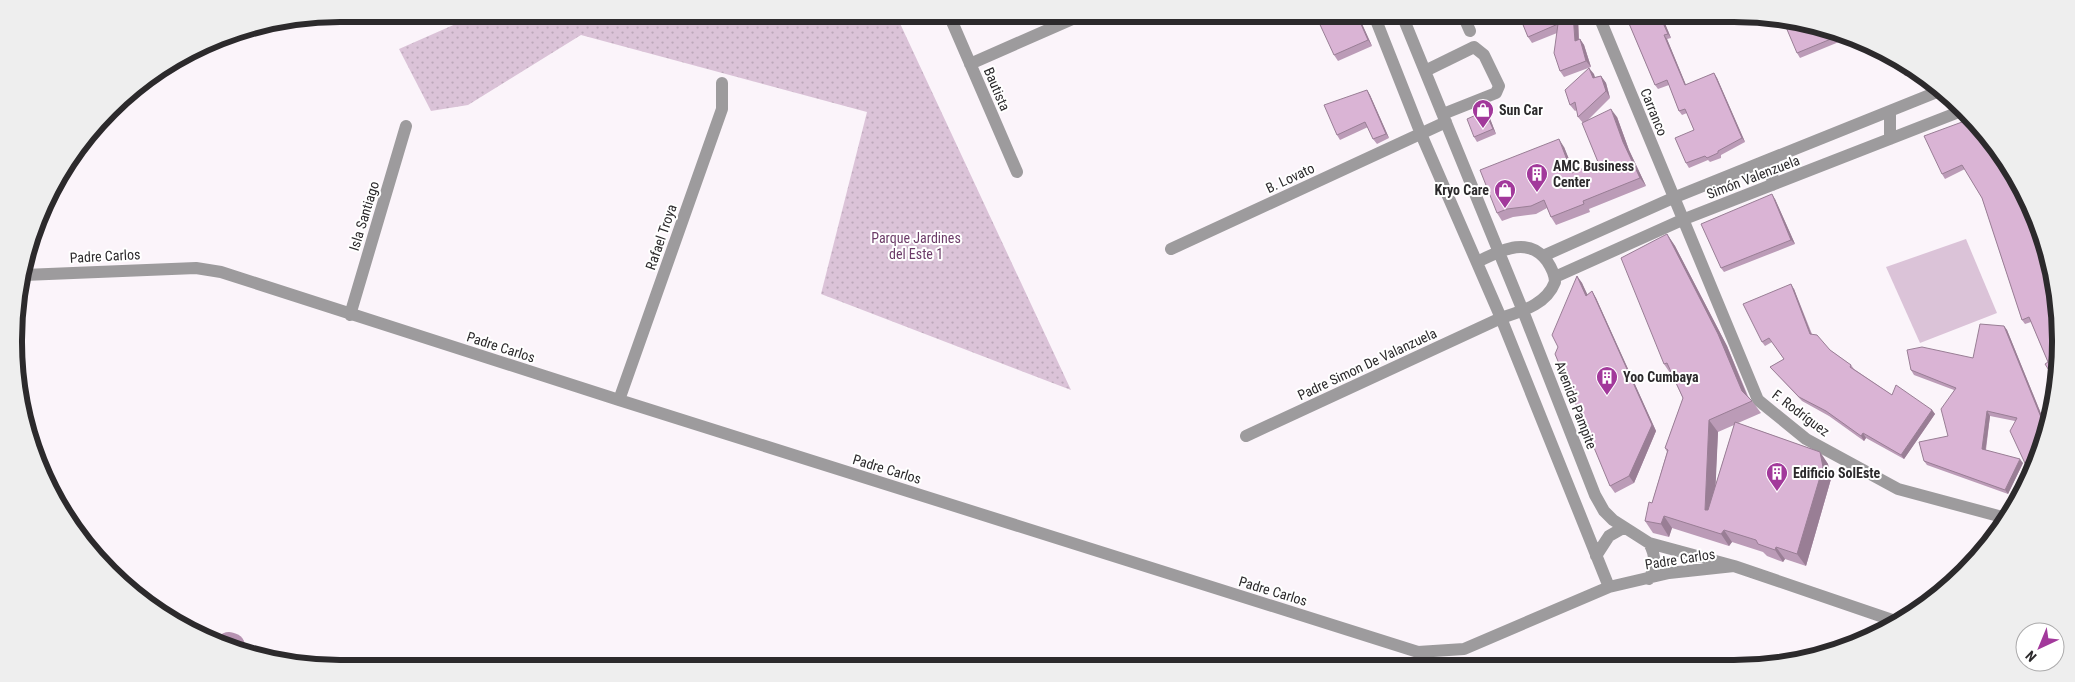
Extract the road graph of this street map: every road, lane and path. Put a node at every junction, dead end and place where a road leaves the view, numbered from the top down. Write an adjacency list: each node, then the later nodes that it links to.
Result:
1 (952, 22): 8 (street, Bautista)
2 (1065, 22): 8 (street)
3 (1377, 22): 16 (street)
4 (1405, 22): 9 (street, Avenida Pampite)
5 (1466, 22): 7 (street)
6 (1601, 22): 21 (street, Carranco)
7 (1470, 31)
8 (970, 64): 19 (street, Bautista)
9 (1425, 71): 14 (street, Avenida Pampite); 14 (street, B. Lovato)
10 (722, 83): 32 (street, Rafael Troya)
11 (1934, 93): 12 (street, Simón Valenzuela)
12 (1890, 111): 17 (street); 18 (street, Simón Valenzuela)
13 (1956, 113): 17 (street, Simón Valenzuela)
14 (1444, 118): 16 (street, B. Lovato); 24 (street, Avenida Pampite)
15 (406, 126): 30 (street, Isla Santiago)
16 (1421, 134): 23 (street, B. Lovato); 26 (street)
17 (1890, 139): 20 (street, Simón Valenzuela)
18 (1773, 158): 20 (street); 21 (street, Simón Valenzuela)
19 (1016, 172)
20 (1772, 185): 22 (street, Simón Valenzuela)
21 (1673, 198): 22 (street, Carranco); 25 (street, Simón Valenzuela)
22 (1682, 220): 28 (street, Simón Valenzuela); 34 (street, F. Rodríguez)
23 (1171, 249)
24 (1499, 252): 25 (street); 26 (street); 29 (street, Avenida Pampite)
25 (1543, 256): 28 (street)
26 (1477, 262): 31 (street)
27 (30, 275): 30 (street, Padre Carlos)
28 (1555, 277): 29 (street)
29 (1523, 310): 31 (street); 35 (street, Avenida Pampite)
30 (350, 314): 32 (street, Padre Carlos)
31 (1501, 318): 33 (street, Padre Simon De Valanzuela); 37 (street)
32 (619, 400): 40 (street, Padre Carlos)
33 (1246, 436)
34 (2000, 516)
35 (1623, 528): 36 (street, Avenida Pampite); 37 (street)
36 (1649, 543): 38 (street, Avenida Pampite); 39 (street)
37 (1596, 556): 40 (street)
38 (1734, 566): 39 (street, Padre Carlos); 41 (street, Avenida Pampite)
39 (1649, 579): 40 (street, Padre Carlos)
40 (1609, 587)
41 (1886, 621)

